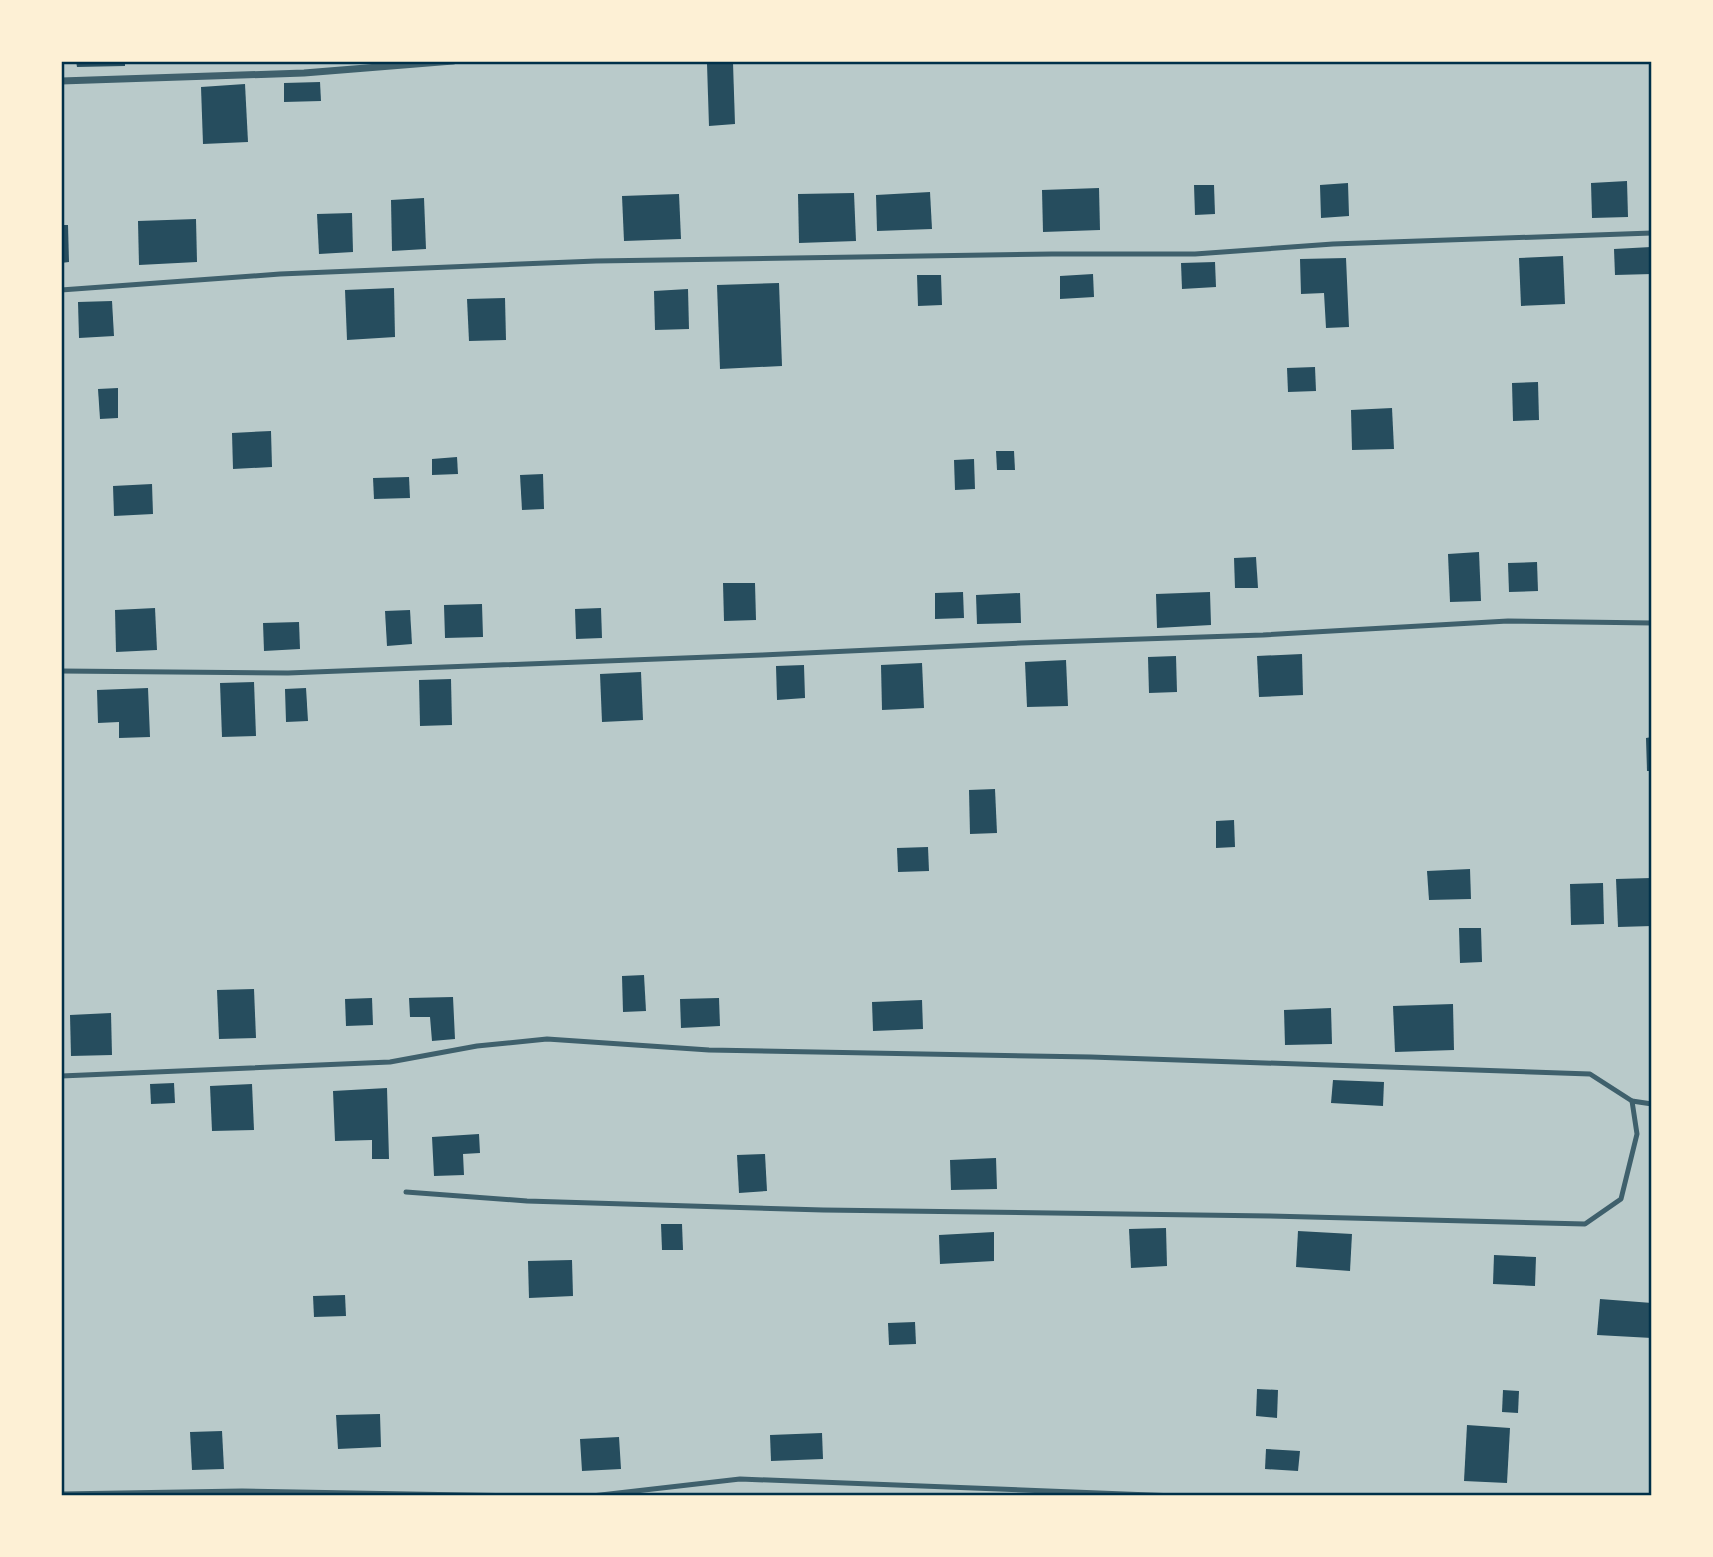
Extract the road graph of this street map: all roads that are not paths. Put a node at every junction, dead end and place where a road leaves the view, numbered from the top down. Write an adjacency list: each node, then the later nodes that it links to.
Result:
1 (453, 61): 2 (street)
2 (61, 81)
3 (1652, 233): 4 (lane)
4 (61, 290)
5 (1652, 623): 6 (lane)
6 (61, 671)
7 (61, 1076): 8 (lane)
8 (1632, 1101): 9 (lane); 10 (lane)
9 (1652, 1104)
10 (406, 1192)
11 (61, 1493): 12 (lane)
12 (525, 1496)
13 (592, 1496): 14 (lane)
14 (1176, 1496)

